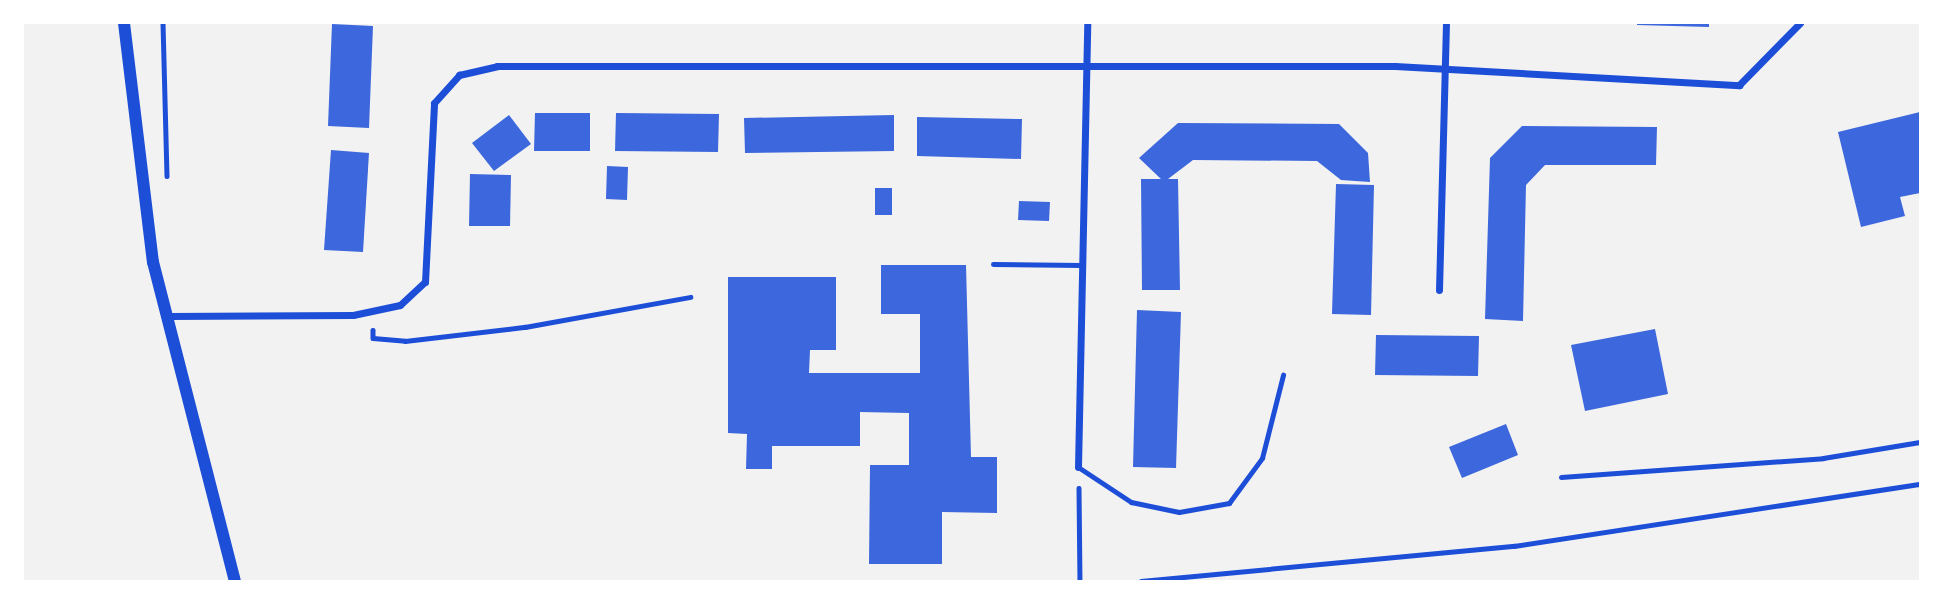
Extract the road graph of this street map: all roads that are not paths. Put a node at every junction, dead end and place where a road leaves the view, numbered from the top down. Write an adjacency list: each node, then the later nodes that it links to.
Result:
1 (124, 23): 10 (street)
2 (1087, 23): 5 (street)
3 (1446, 23): 6 (street)
4 (1800, 23): 6 (street)
5 (1084, 66): 6 (street); 8 (street); 10 (street)
6 (1445, 69): 9 (street)
7 (993, 264): 8 (lane)
8 (1081, 265): 13 (street)
9 (1439, 290)
10 (169, 316): 15 (street)
11 (1283, 375): 13 (lane)
12 (1920, 442): 14 (lane)
13 (1078, 467)
14 (1561, 477)
15 (235, 581)

